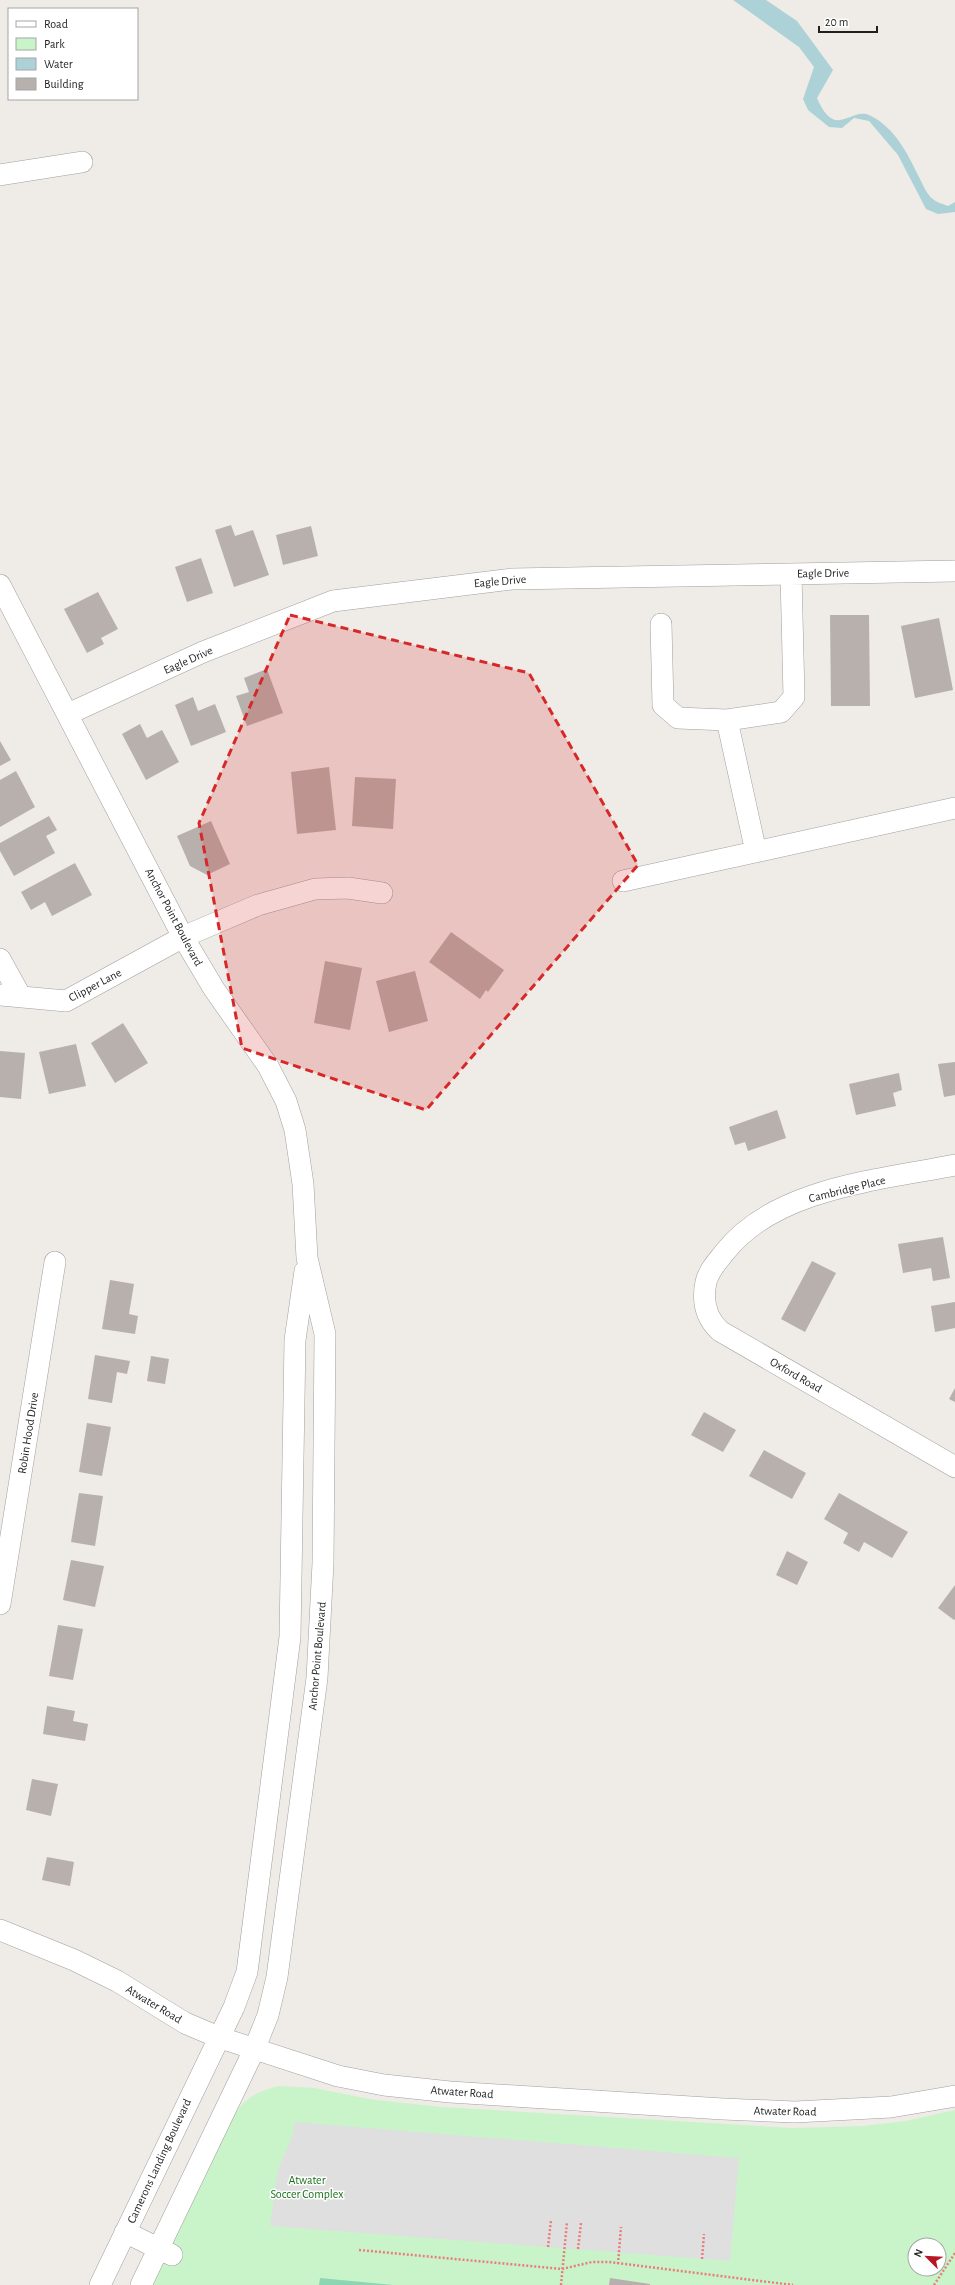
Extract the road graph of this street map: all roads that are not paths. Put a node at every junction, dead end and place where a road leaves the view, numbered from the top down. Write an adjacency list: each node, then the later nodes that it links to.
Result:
1 (82, 162): 2 (street)
2 (0, 175)
3 (955, 571): 4 (street, Eagle Drive)
4 (791, 574): 7 (street, Eagle Drive); 8 (street)
5 (0, 585): 7 (street, Anchor Point Boulevard)
6 (661, 624): 8 (street)
7 (68, 714): 13 (street, Anchor Point Boulevard)
8 (727, 720): 10 (street)
9 (955, 808): 10 (street)
10 (756, 852): 11 (street)
11 (623, 881)
12 (382, 892): 13 (street, Clipper Lane)
13 (183, 937): 16 (street, Clipper Lane); 19 (street, Anchor Point Boulevard)
14 (0, 959): 16 (street)
15 (0, 995): 16 (street, Clipper Lane)
16 (20, 997)
17 (955, 1165): 18 (street, Cambridge Place)
18 (729, 1246): 21 (street, Oxford Road)
19 (307, 1258): 24 (street, Anchor Point Boulevard); 25 (street, Anchor Point Boulevard)
20 (55, 1262): 22 (street, Robin Hood Drive)
21 (955, 1467)
22 (0, 1604)
23 (0, 1930): 24 (street, Atwater Road)
24 (218, 2037): 25 (street, Atwater Road); 27 (street, Camerons Landing Boulevard)
25 (254, 2050): 26 (street, Atwater Road); 28 (street)
26 (955, 2096)
27 (125, 2232): 28 (street); 29 (street, Camerons Landing Boulevard)
28 (166, 2251): 30 (street)
29 (100, 2285)
30 (141, 2285)

